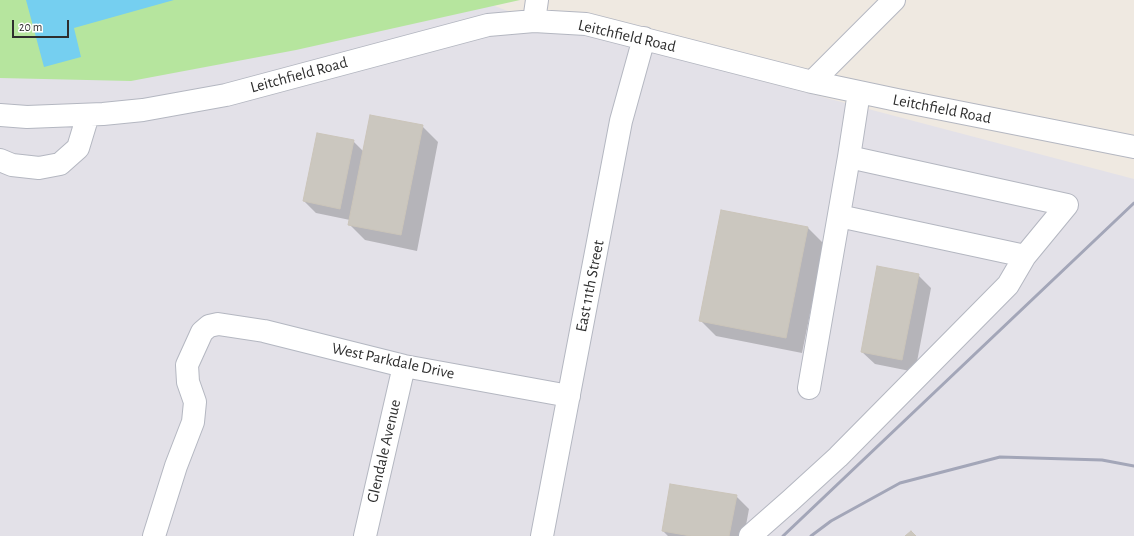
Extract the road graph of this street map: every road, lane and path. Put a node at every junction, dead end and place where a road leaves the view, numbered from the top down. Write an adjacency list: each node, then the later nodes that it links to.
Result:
1 (894, 0): 4 (street)
2 (536, 10): 3 (street, Leitchfield Road); 7 (street, Leitchfield Road)
3 (644, 38): 4 (street, Leitchfield Road); 15 (street, East 11th Street)
4 (812, 82): 5 (street, Leitchfield Road)
5 (859, 92): 8 (street, Leitchfield Road); 9 (street)
6 (0, 115): 7 (street, Leitchfield Road)
7 (88, 115): 10 (street)
8 (1134, 147)
9 (849, 157): 11 (street); 12 (street)
10 (0, 160)
11 (839, 216): 12 (street); 14 (street)
12 (1025, 256): 19 (street)
13 (404, 366): 15 (street, West Parkdale Drive); 16 (street, West Parkdale Drive); 17 (street, Glendale Avenue)
14 (809, 388)
15 (569, 396): 18 (street, East 11th Street)
16 (154, 536)
17 (365, 536)
18 (542, 536)
19 (750, 536)

